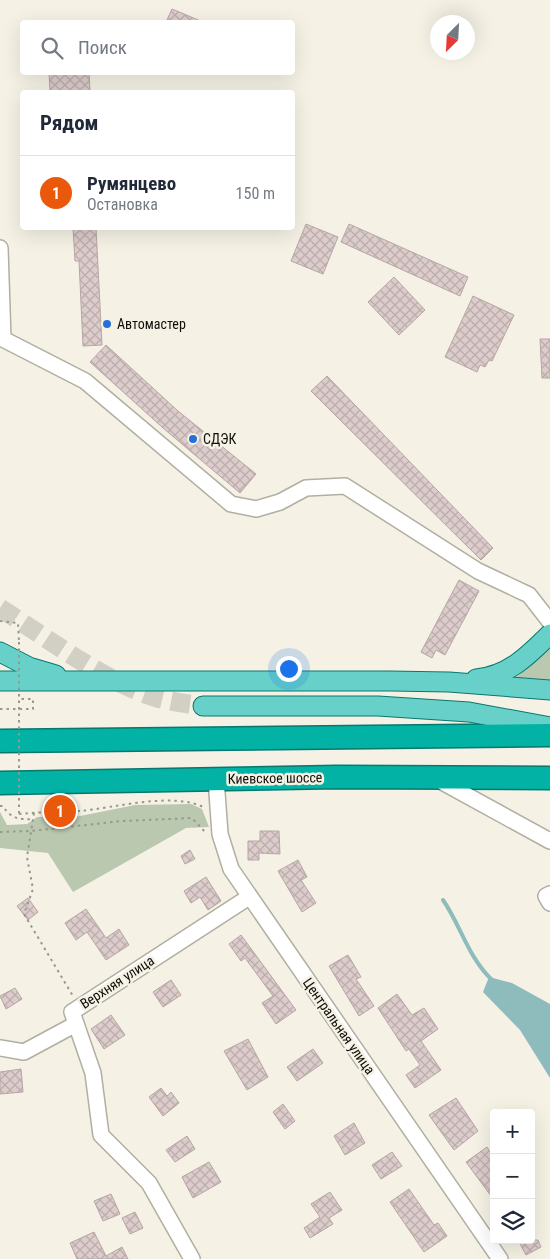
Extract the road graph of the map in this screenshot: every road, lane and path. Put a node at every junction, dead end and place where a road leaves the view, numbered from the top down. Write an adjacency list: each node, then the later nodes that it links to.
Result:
1 (0, 248): 2 (street)
2 (1, 339): 4 (street)
3 (0, 621): 11 (path, bridge)
4 (550, 622)
5 (550, 634): 9 (main road)
6 (0, 652): 8 (main road)
7 (0, 681): 8 (main road)
8 (82, 681): 9 (main road)
9 (449, 682): 10 (main road)
10 (550, 690)
11 (19, 699): 13 (path); 25 (path, bridge)
12 (203, 706): 14 (main road)
13 (0, 709)
14 (550, 726)
15 (550, 735): 16 (highway)
16 (0, 741)
17 (435, 778): 19 (highway, Киевское шоссе); 20 (highway, Киевское шоссе); 30 (street)
18 (550, 778): 20 (highway, Киевское шоссе)
19 (216, 779): 21 (highway, Киевское шоссе); 29 (street, Центральная улица)
20 (486, 779): 22 (main road)
21 (0, 783)
22 (550, 788)
23 (198, 805): 25 (path)
24 (0, 806): 26 (path)
25 (34, 813): 26 (path)
26 (33, 819): 27 (path)
27 (31, 831): 28 (path); 29 (path); 34 (path)
28 (0, 832)
29 (220, 834): 32 (street, Центральная улица)
30 (548, 842)
31 (550, 894): 33 (street)
32 (249, 897): 34 (street, Верхняя улица); 38 (street, Центральная улица)
33 (550, 902)
34 (80, 1006): 35 (street, Верхняя улица)
35 (76, 1024): 36 (street); 37 (street, Верхняя улица)
36 (0, 1048)
37 (192, 1259)
38 (500, 1259)

